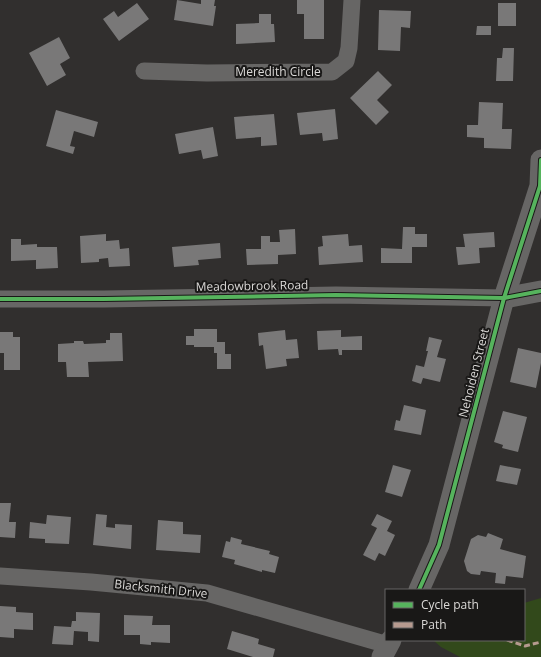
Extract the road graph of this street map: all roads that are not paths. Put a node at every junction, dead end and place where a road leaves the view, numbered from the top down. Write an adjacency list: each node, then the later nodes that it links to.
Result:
1 (352, 0): 2 (street, Meredith Circle)
2 (144, 71)
3 (541, 160): 4 (street, Nehoiden Street)
4 (540, 191): 6 (street, Nehoiden Street)
5 (541, 291): 6 (street)
6 (504, 298): 7 (street, Meadowbrook Road); 9 (street, Nehoiden Street)
7 (0, 299)
8 (0, 576): 10 (street, Blacksmith Drive)
9 (419, 589)
10 (387, 647)

